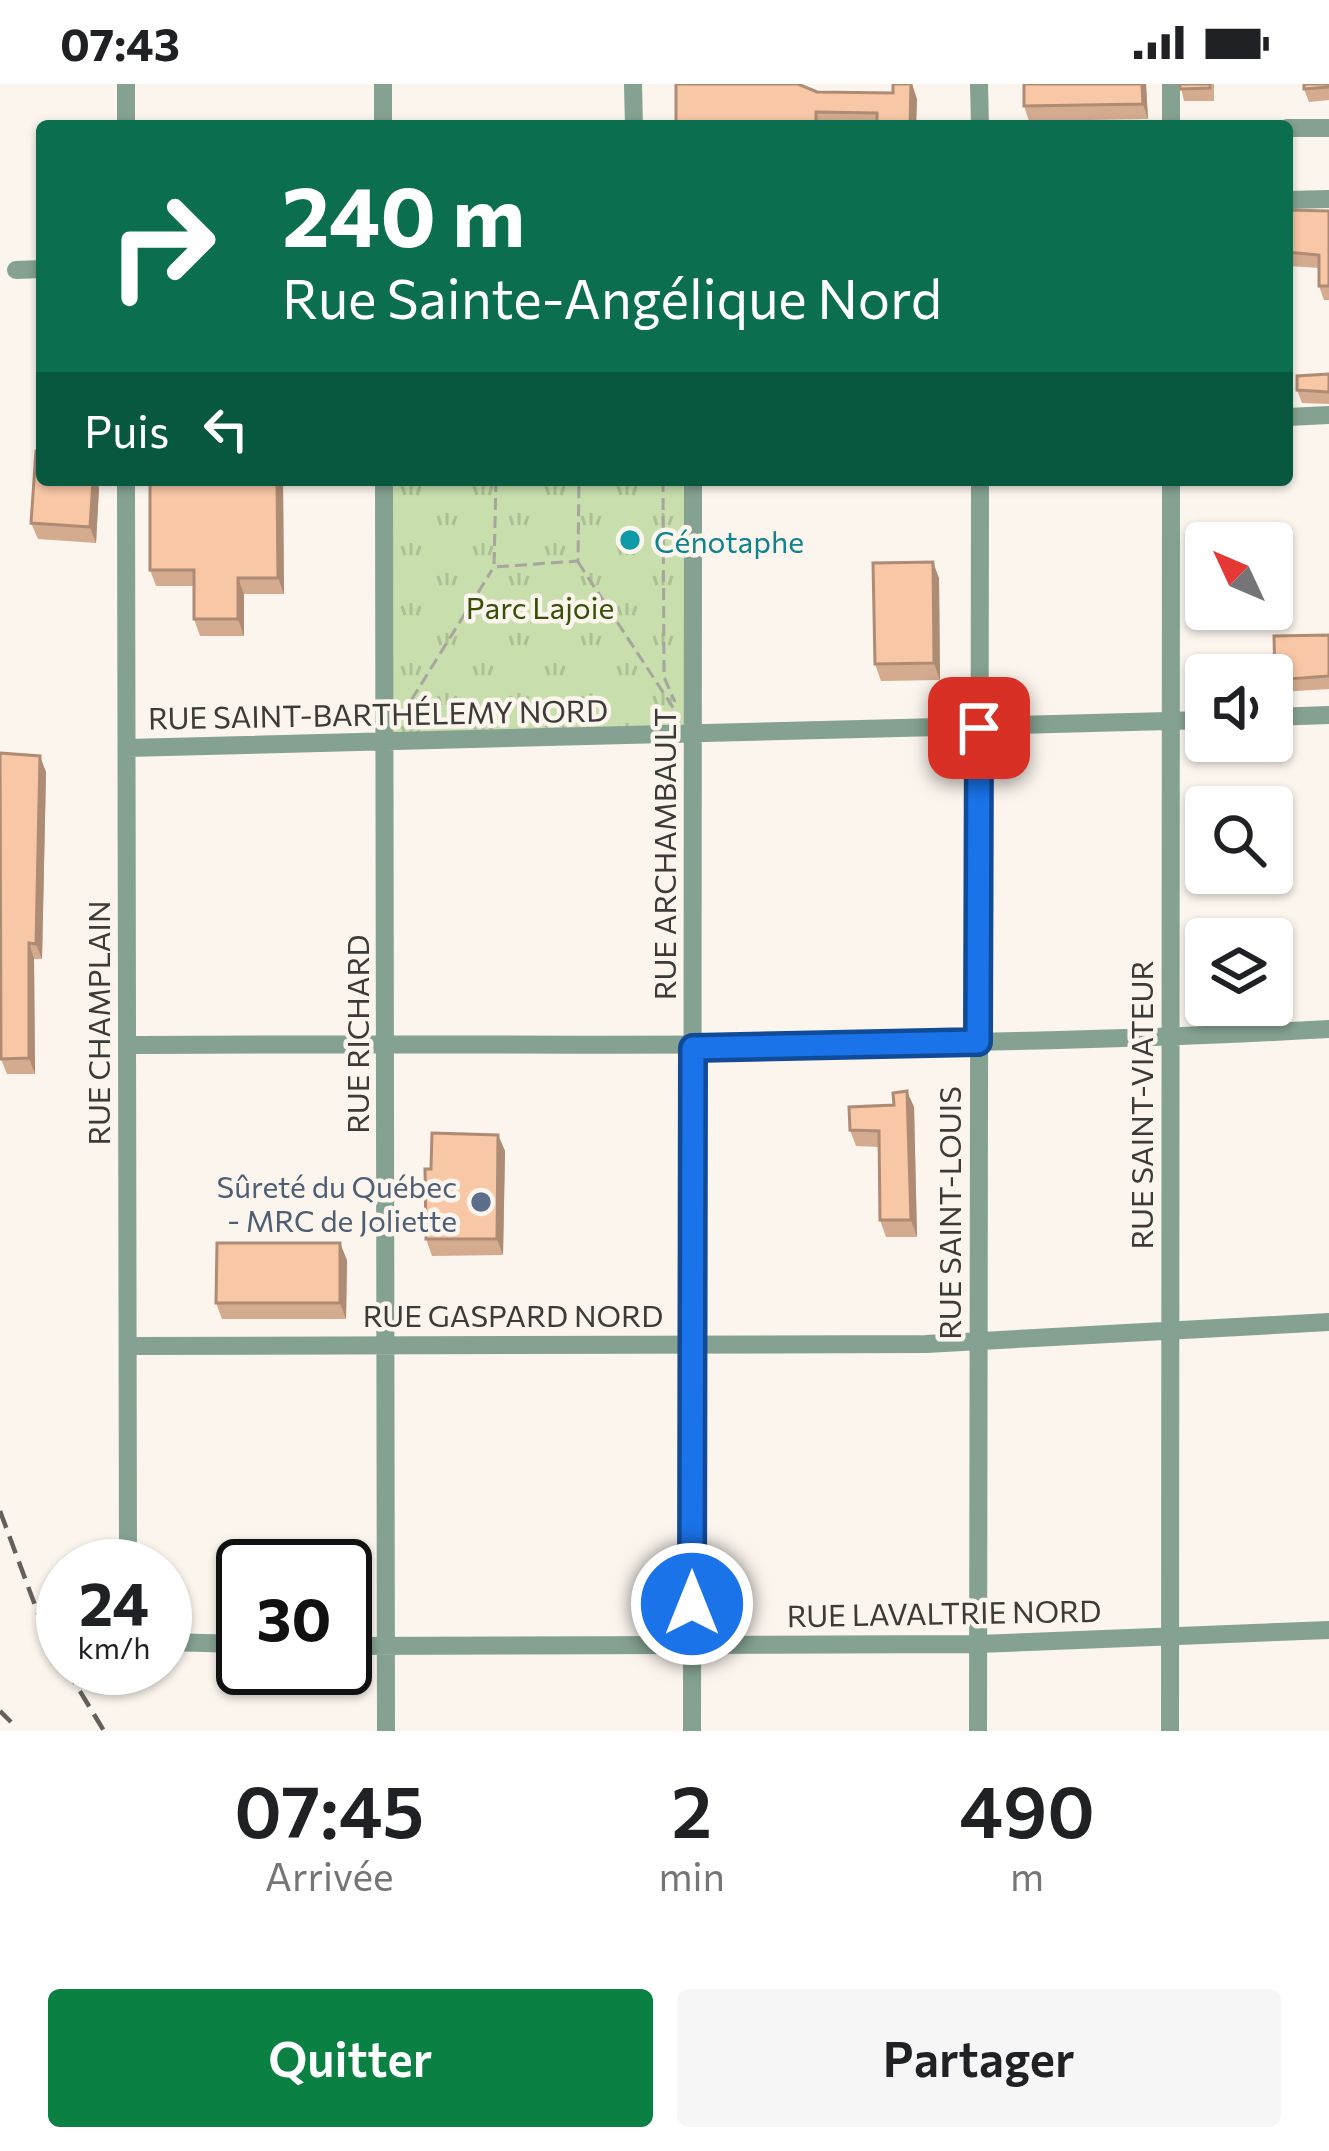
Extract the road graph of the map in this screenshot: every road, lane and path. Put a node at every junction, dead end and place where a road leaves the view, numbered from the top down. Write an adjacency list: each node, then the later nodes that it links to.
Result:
1 (126, 84): 6 (street)
2 (383, 84): 7 (street)
3 (634, 84): 8 (street)
4 (979, 84): 9 (street)
5 (1171, 84): 10 (street)
6 (126, 120)
7 (383, 120)
8 (634, 120)
9 (980, 120)
10 (1171, 120)
11 (1293, 128): 12 (street)
12 (1329, 128)
13 (1293, 200): 14 (street)
14 (1329, 200)
15 (36, 269): 16 (street)
16 (16, 270)
17 (1329, 415): 18 (street)
18 (1293, 417)
19 (126, 486): 36 (street, RUE CHAMPLAIN)
20 (384, 486): 35 (street, RUE RICHARD)
21 (496, 486): 28 (path)
22 (579, 486): 27 (path)
23 (663, 486): 34 (path)
24 (693, 486): 34 (street, RUE ARCHAMBAULT)
25 (980, 486): 33 (street, RUE SAINT-LOUIS)
26 (1171, 486): 31 (street, RUE SAINT-VIATEUR)
27 (578, 561): 28 (path); 34 (path)
28 (494, 567): 35 (path)
29 (1329, 715): 30 (street)
30 (1293, 717)
31 (1171, 721): 32 (street, RUE SAINT-BARTHÉLEMY NORD); 33 (street, RUE SAINT-BARTHÉLEMY NORD); 38 (street, RUE SAINT-VIATEUR)
32 (1185, 721)
33 (979, 728): 34 (street, RUE SAINT-BARTHÉLEMY NORD); 39 (street, RUE SAINT-LOUIS)
34 (692, 736): 35 (street, RUE SAINT-BARTHÉLEMY NORD); 42 (street, RUE ARCHAMBAULT)
35 (385, 742): 36 (street, RUE SAINT-BARTHÉLEMY NORD); 40 (street, RUE RICHARD)
36 (127, 748): 41 (street, RUE CHAMPLAIN)
37 (1329, 1029): 38 (street)
38 (1171, 1039): 39 (street); 44 (street, RUE SAINT-VIATEUR)
39 (978, 1042): 42 (street); 45 (street, RUE SAINT-LOUIS)
40 (385, 1043): 41 (street); 42 (street); 47 (street, RUE RICHARD)
41 (127, 1045): 48 (street, RUE CHAMPLAIN)
42 (693, 1048): 46 (street, RUE ARCHAMBAULT)
43 (1329, 1322): 44 (street, RUE GASPARD NORD)
44 (1170, 1329): 45 (street, RUE GASPARD NORD); 51 (street, RUE SAINT-VIATEUR)
45 (977, 1342): 46 (street, RUE GASPARD NORD); 52 (street, RUE SAINT-LOUIS)
46 (693, 1343): 47 (street, RUE GASPARD NORD); 55 (street, RUE ARCHAMBAULT)
47 (388, 1344): 48 (street, RUE GASPARD NORD); 54 (street, RUE RICHARD)
48 (128, 1346): 49 (street, RUE CHAMPLAIN)
49 (128, 1539)
50 (1329, 1630): 51 (street, RUE LAVALTRIE NORD)
51 (1170, 1636): 52 (street, RUE LAVALTRIE NORD); 59 (street, RUE SAINT-VIATEUR)
52 (978, 1644): 55 (street, RUE LAVALTRIE NORD); 58 (street, RUE SAINT-LOUIS)
53 (372, 1646): 54 (street, RUE LAVALTRIE NORD)
54 (388, 1646): 55 (street, RUE LAVALTRIE NORD); 56 (street, RUE RICHARD)
55 (692, 1647): 57 (street, RUE ARCHAMBAULT)
56 (386, 1731)
57 (692, 1731)
58 (978, 1731)
59 (1170, 1731)

